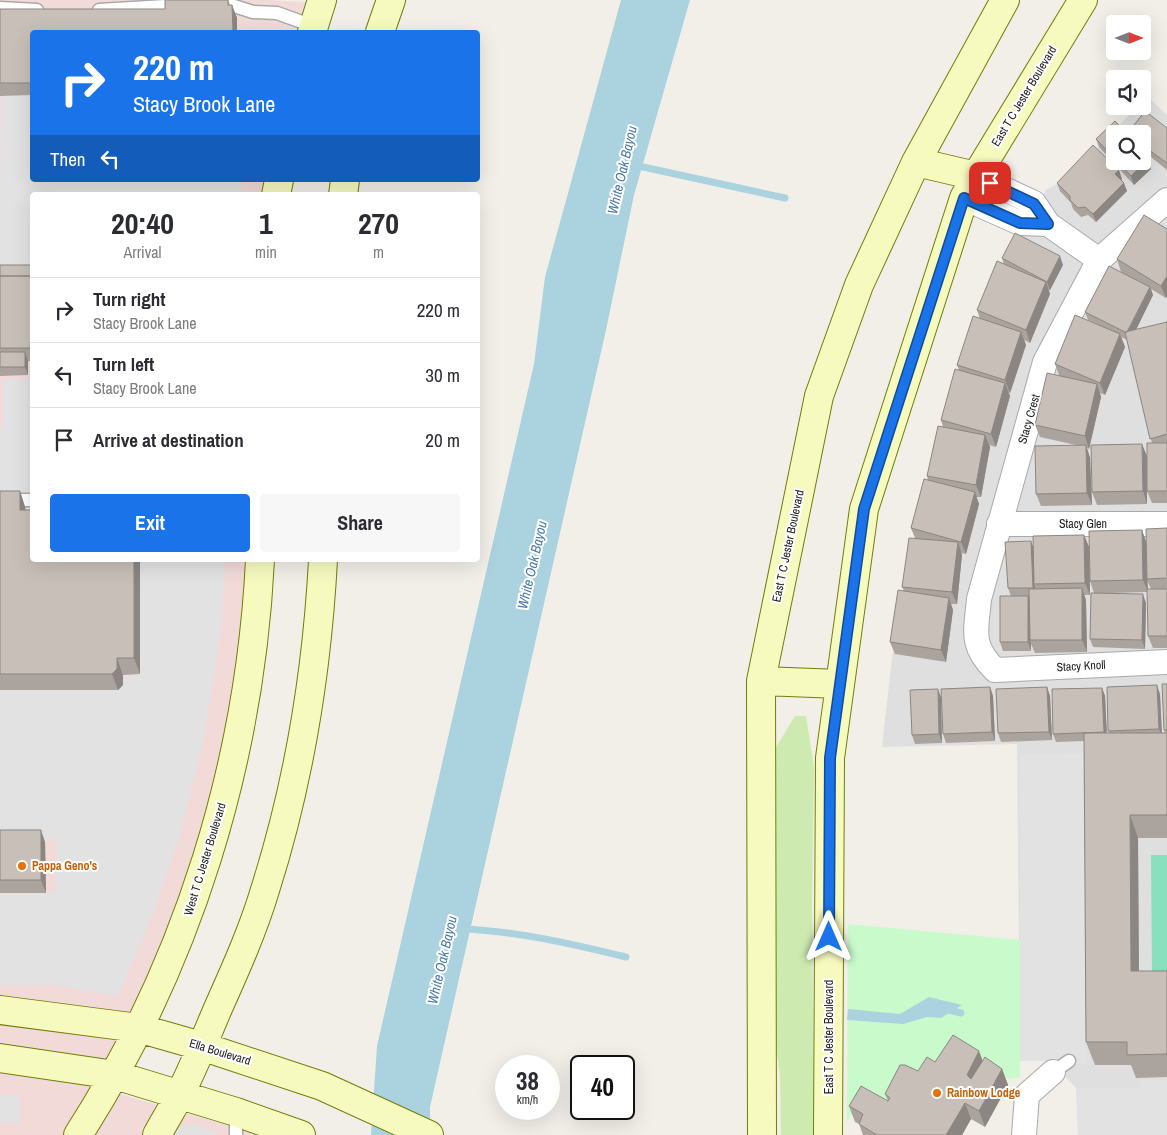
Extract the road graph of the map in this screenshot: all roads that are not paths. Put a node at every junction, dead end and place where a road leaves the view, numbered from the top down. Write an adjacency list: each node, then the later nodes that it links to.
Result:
1 (322, 0): 8 (street)
2 (391, 0): 9 (street)
3 (1005, 0): 10 (street, East T C Jester Boulevard)
4 (1083, 0): 11 (street, East T C Jester Boulevard)
5 (0, 8): 7 (lane)
6 (85, 9): 8 (lane)
7 (50, 10)
8 (312, 29)
9 (381, 30)
10 (916, 162): 11 (street); 22 (street, East T C Jester Boulevard)
11 (970, 187): 13 (street); 23 (street, East T C Jester Boulevard)
12 (1167, 200): 13 (street, Stacy Crest)
13 (1099, 260): 16 (street, Stacy Crest)
14 (0, 500): 15 (lane)
15 (30, 500)
16 (1000, 524): 17 (street, Stacy Glen); 21 (street, Stacy Crest)
17 (1167, 524)
18 (260, 562): 25 (street, West T C Jester Boulevard)
19 (323, 562): 26 (street)
20 (1167, 662): 21 (street, Stacy Knoll)
21 (995, 670)
22 (761, 681): 23 (street); 36 (street, East T C Jester Boulevard)
23 (840, 684): 37 (street, East T C Jester Boulevard)
24 (0, 1010): 25 (street, Ella Boulevard)
25 (138, 1028): 26 (street, Ella Boulevard); 29 (street, West T C Jester Boulevard)
26 (202, 1046): 30 (street); 35 (street, Ella Boulevard)
27 (0, 1058): 29 (street)
28 (1061, 1066): 38 (street)
29 (115, 1075): 30 (street); 32 (street, West T C Jester Boulevard)
30 (179, 1095): 31 (street); 33 (street)
31 (236, 1124): 34 (street)
32 (78, 1135)
33 (156, 1135)
34 (301, 1135)
35 (429, 1135)
36 (762, 1135)
37 (828, 1135)
38 (1024, 1135)

